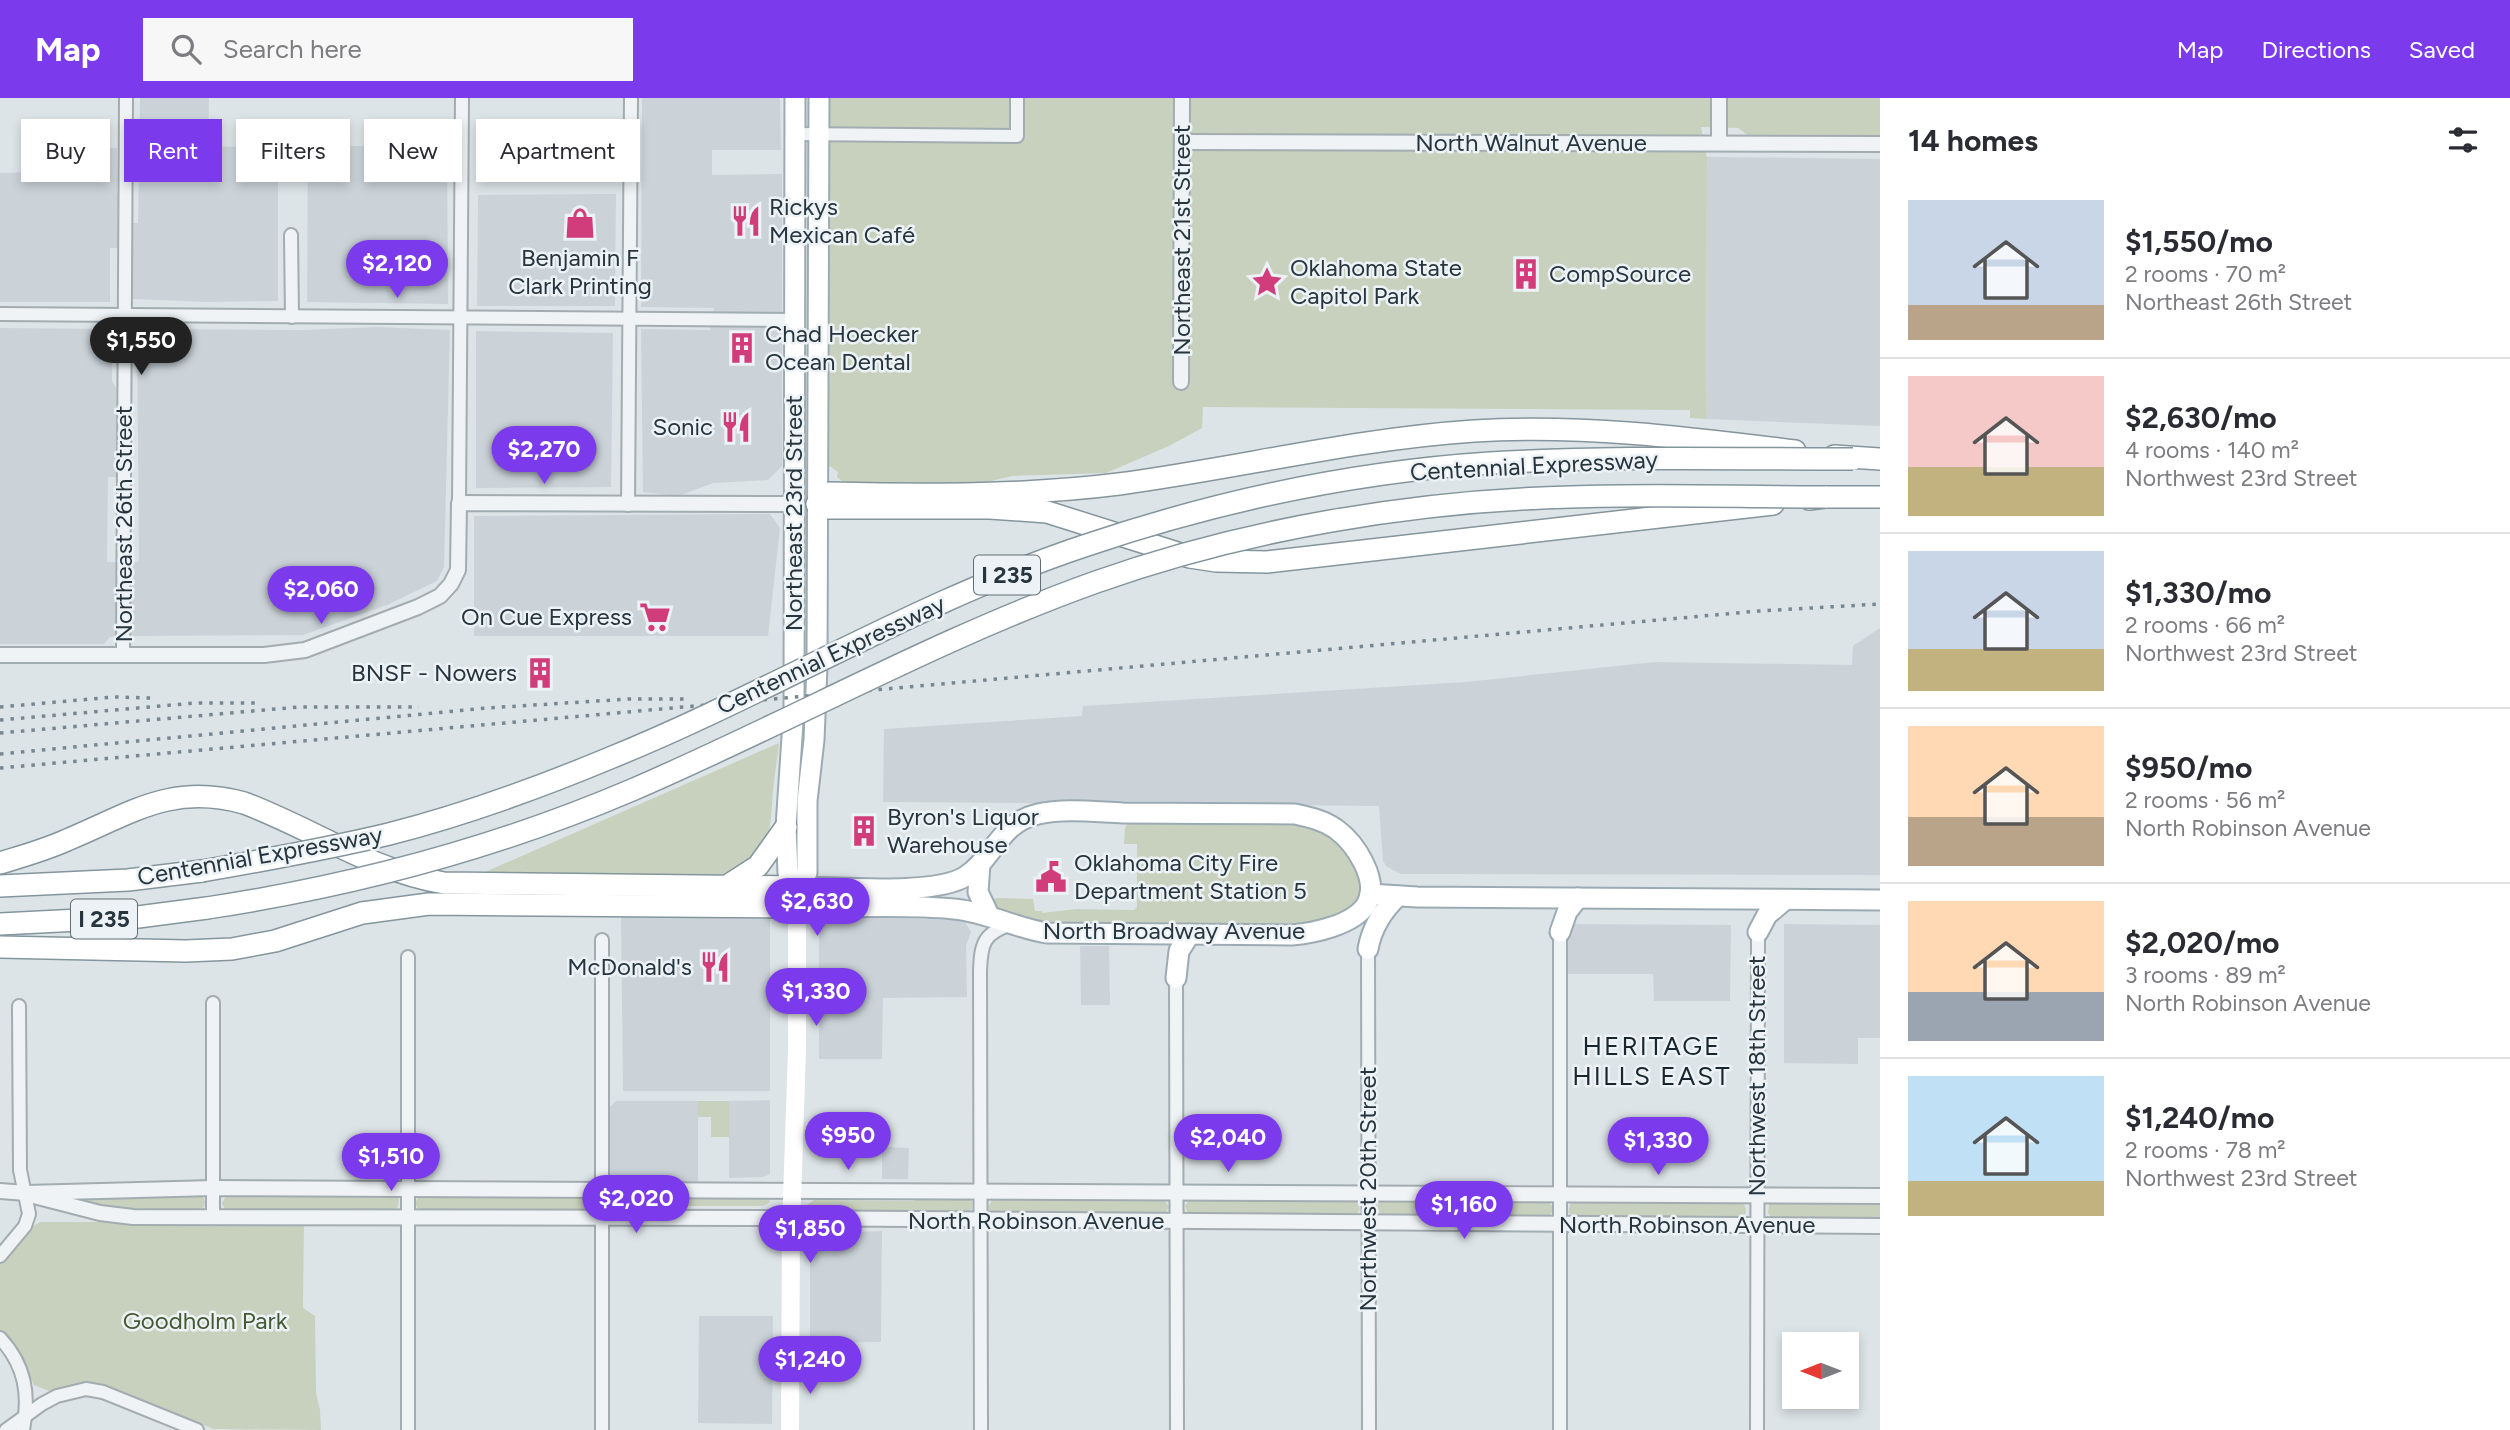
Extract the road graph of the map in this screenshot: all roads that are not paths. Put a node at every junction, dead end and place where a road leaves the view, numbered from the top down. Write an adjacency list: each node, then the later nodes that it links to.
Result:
1 (126, 98): 16 (street, Northeast 26th Street)
2 (462, 98): 18 (street)
3 (631, 98): 19 (street)
4 (795, 98): 9 (main road, Northeast 23rd Street)
5 (819, 98): 10 (main road, Northeast 23rd Street)
6 (1017, 98): 10 (street)
7 (1182, 98): 11 (street, Northeast 21st Street)
8 (1718, 98): 12 (street)
9 (795, 134): 10 (street); 20 (main road, Northeast 23rd Street)
10 (819, 135): 28 (main road, Northeast 23rd Street)
11 (1182, 142): 12 (street, North Walnut Avenue); 21 (street, Northeast 21st Street)
12 (1719, 143): 13 (street, North Walnut Avenue)
13 (1880, 144)
14 (291, 235): 17 (street)
15 (0, 314): 16 (street)
16 (125, 315): 17 (street); 31 (street, Northeast 26th Street)
17 (292, 317): 18 (street)
18 (461, 317): 19 (street); 26 (street)
19 (629, 319): 20 (street); 29 (street)
20 (795, 320): 27 (main road, Northeast 23rd Street)
21 (1181, 382)
22 (1853, 459): 23 (highway, Centennial Expressway / I 235); 28 (highway, bridge); 36 (highway, Centennial Expressway / I 235, bridge)
23 (1880, 459)
24 (1825, 497): 25 (highway, Centennial Expressway / I 235); 28 (highway, bridge); 44 (highway, Centennial Expressway / I 235, bridge)
25 (1880, 497)
26 (459, 503): 29 (street); 31 (street)
27 (793, 504): 28 (main road); 29 (street); 32 (main road, Northeast 23rd Street)
28 (817, 504): 39 (main road, Northeast 23rd Street)
29 (628, 505)
30 (0, 655): 31 (street)
31 (123, 655)
32 (786, 827): 35 (highway); 39 (main road, Northeast 23rd Street)
33 (0, 863): 35 (highway)
34 (980, 864): 37 (main road); 39 (main road); 43 (main road)
35 (728, 885): 39 (highway)
36 (0, 886)
37 (1370, 894): 38 (main road); 48 (main road, North Broadway Avenue)
38 (1398, 896): 40 (main road); 51 (main road)
39 (797, 897): 43 (main road, North Broadway Avenue); 50 (highway); 59 (main road)
40 (1578, 898): 41 (main road); 46 (main road)
41 (1785, 900): 42 (main road); 47 (main road)
42 (1880, 900)
43 (989, 915): 45 (main road, North Broadway Avenue)
44 (0, 924)
45 (1012, 924): 48 (main road, North Broadway Avenue); 60 (street)
46 (1560, 932): 65 (street)
47 (1758, 933): 66 (street, Northwest 18th Street)
48 (1190, 934): 53 (main road)
49 (601, 940): 58 (street)
50 (0, 947)
51 (1368, 949): 63 (street, Northwest 20th Street)
52 (408, 957): 57 (street)
53 (1176, 978): 62 (street)
54 (213, 1003): 56 (street)
55 (19, 1006): 64 (street)
56 (213, 1188): 57 (street, North Robinson Avenue); 64 (street, North Robinson Avenue); 68 (street)
57 (408, 1188): 58 (street, North Robinson Avenue); 69 (street)
58 (602, 1189): 59 (street, North Robinson Avenue); 70 (street)
59 (792, 1189): 60 (street, North Robinson Avenue); 71 (main road)
60 (981, 1190): 62 (street, North Robinson Avenue); 72 (street)
61 (0, 1191): 64 (street, North Robinson Avenue)
62 (1176, 1191): 63 (street, North Robinson Avenue); 73 (street)
63 (1368, 1192): 65 (street, North Robinson Avenue); 74 (street, Northwest 20th Street)
64 (26, 1193): 68 (street, North Robinson Avenue); 78 (street)
65 (1560, 1194): 66 (street, North Robinson Avenue); 75 (street)
66 (1757, 1195): 67 (street, North Robinson Avenue); 76 (street, Northwest 18th Street)
67 (1880, 1196)
68 (213, 1216): 69 (street, North Robinson Avenue)
69 (408, 1218): 70 (street, North Robinson Avenue); 84 (street)
70 (601, 1218): 71 (street, North Robinson Avenue); 85 (street)
71 (791, 1219): 72 (street, North Robinson Avenue); 86 (main road)
72 (981, 1220): 73 (street, North Robinson Avenue); 87 (street)
73 (1176, 1222): 74 (street, North Robinson Avenue); 88 (street)
74 (1368, 1223): 75 (street, North Robinson Avenue); 89 (street, Northwest 20th Street)
75 (1560, 1224): 76 (street, North Robinson Avenue); 90 (street)
76 (1757, 1225): 77 (street, North Robinson Avenue); 91 (street, Northwest 18th Street)
77 (1880, 1226)
78 (0, 1256)
79 (0, 1338): 80 (street)
80 (25, 1416): 81 (street); 82 (street); 83 (street)
81 (6, 1430)
82 (23, 1430)
83 (197, 1430)
84 (408, 1430)
85 (602, 1430)
86 (790, 1430)
87 (981, 1430)
88 (1177, 1430)
89 (1368, 1430)
90 (1560, 1430)
91 (1757, 1430)

